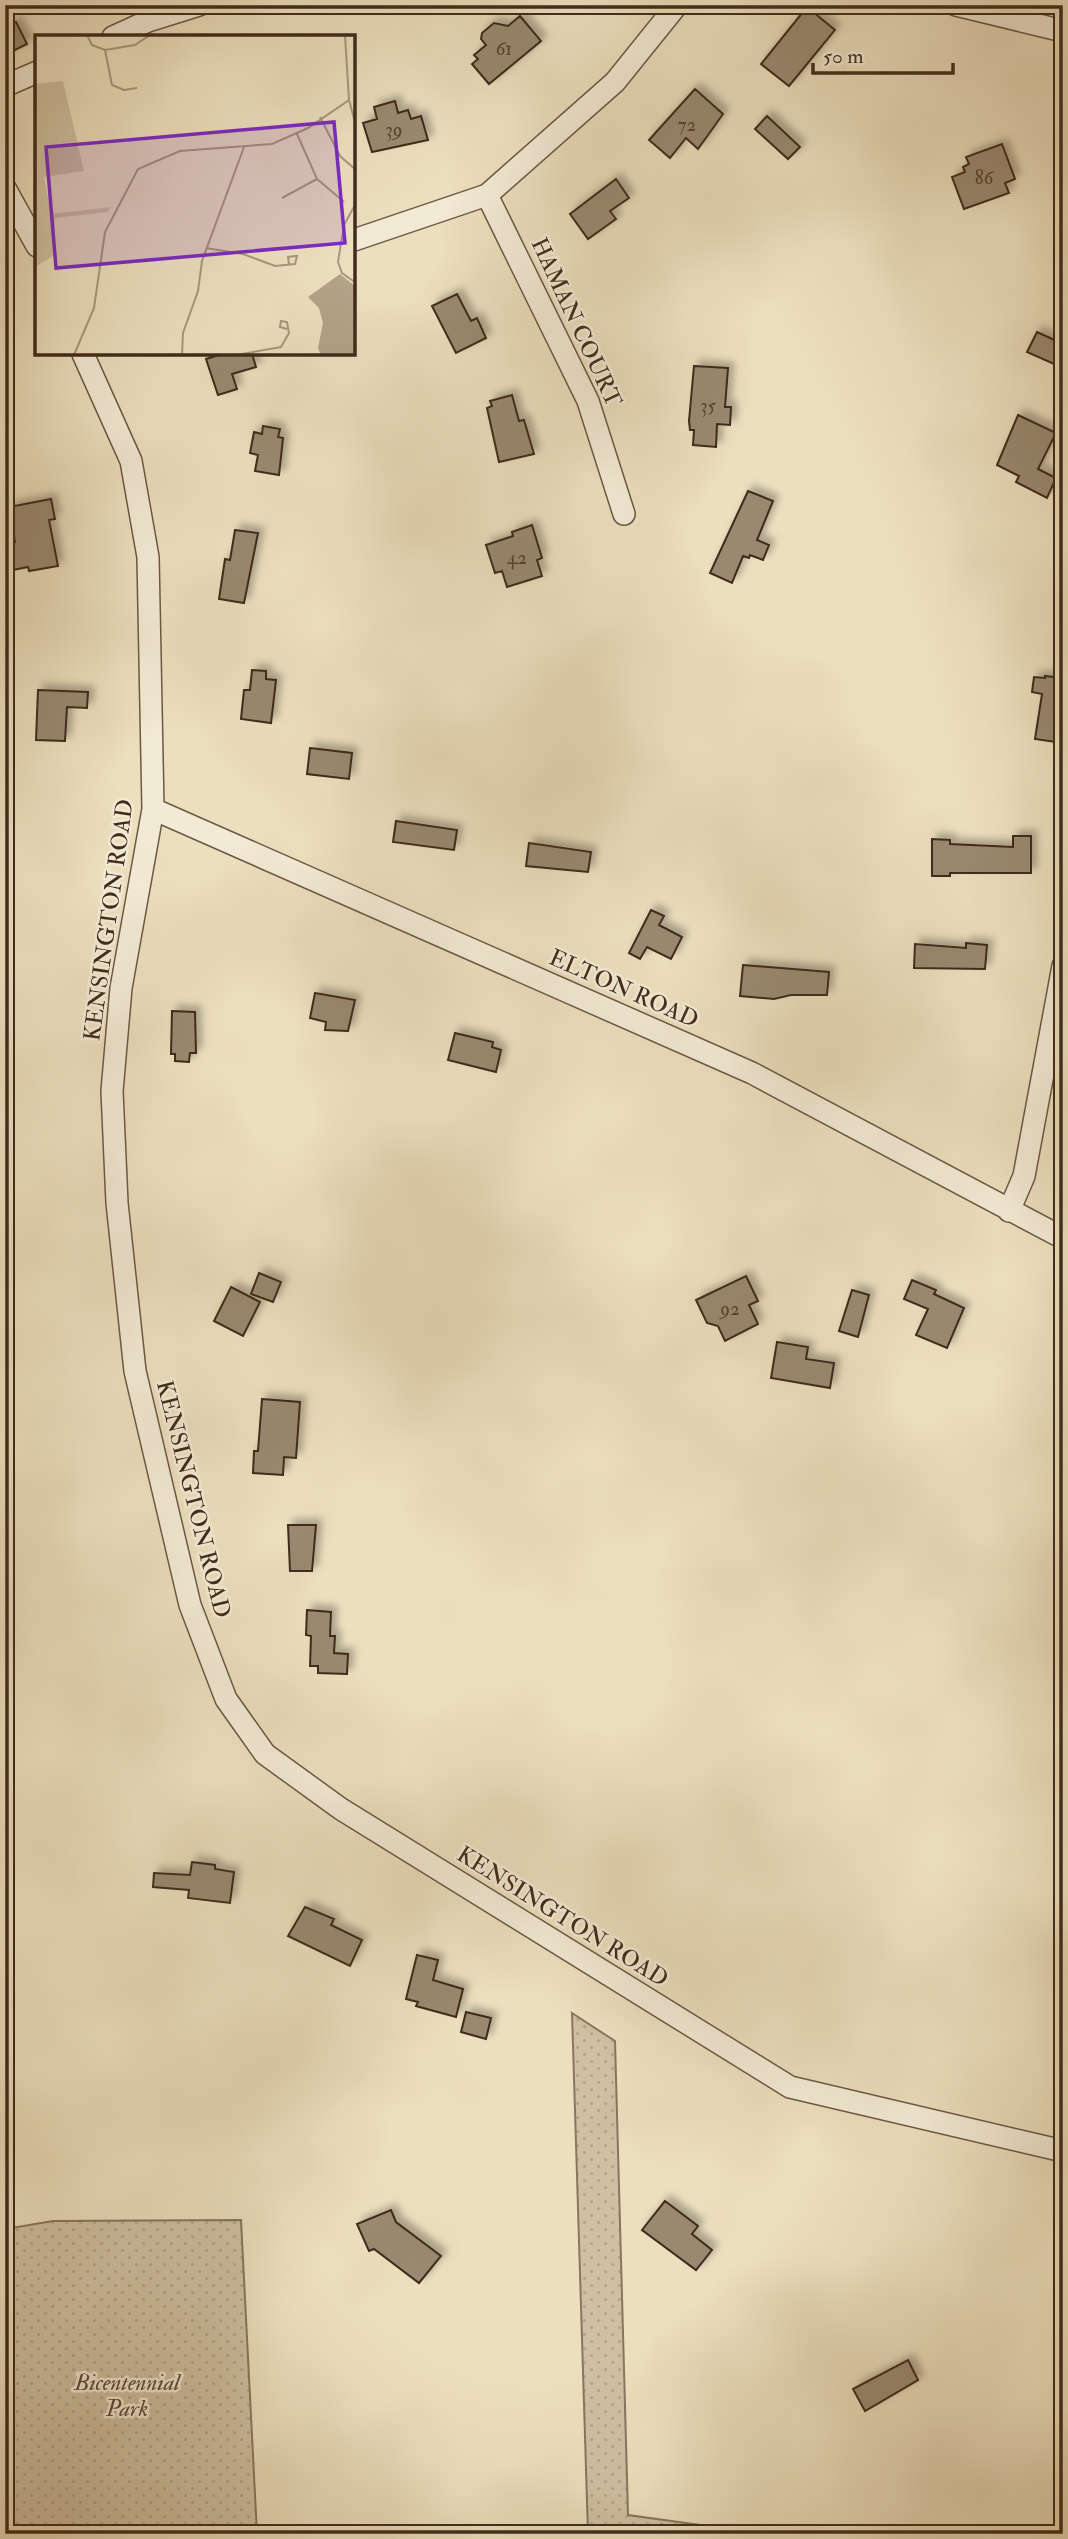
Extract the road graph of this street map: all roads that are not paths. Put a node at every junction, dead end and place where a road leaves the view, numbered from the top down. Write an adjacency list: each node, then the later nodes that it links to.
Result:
1 (199, 5): 5 (street)
2 (677, 5): 9 (street)
3 (956, 5): 4 (street)
4 (1063, 31)
5 (117, 35)
6 (35, 73): 7 (street)
7 (5, 86)
8 (5, 188): 11 (street)
9 (487, 195): 10 (street); 13 (street, HAMAN COURT)
10 (355, 240)
11 (35, 242)
12 (83, 355): 14 (street, KENSINGTON ROAD)
13 (624, 514)
14 (153, 809): 16 (street, ELTON ROAD); 18 (street, KENSINGTON ROAD)
15 (1063, 966): 16 (street)
16 (1009, 1211): 17 (street, ELTON ROAD)
17 (1063, 1238)
18 (1063, 2151)

